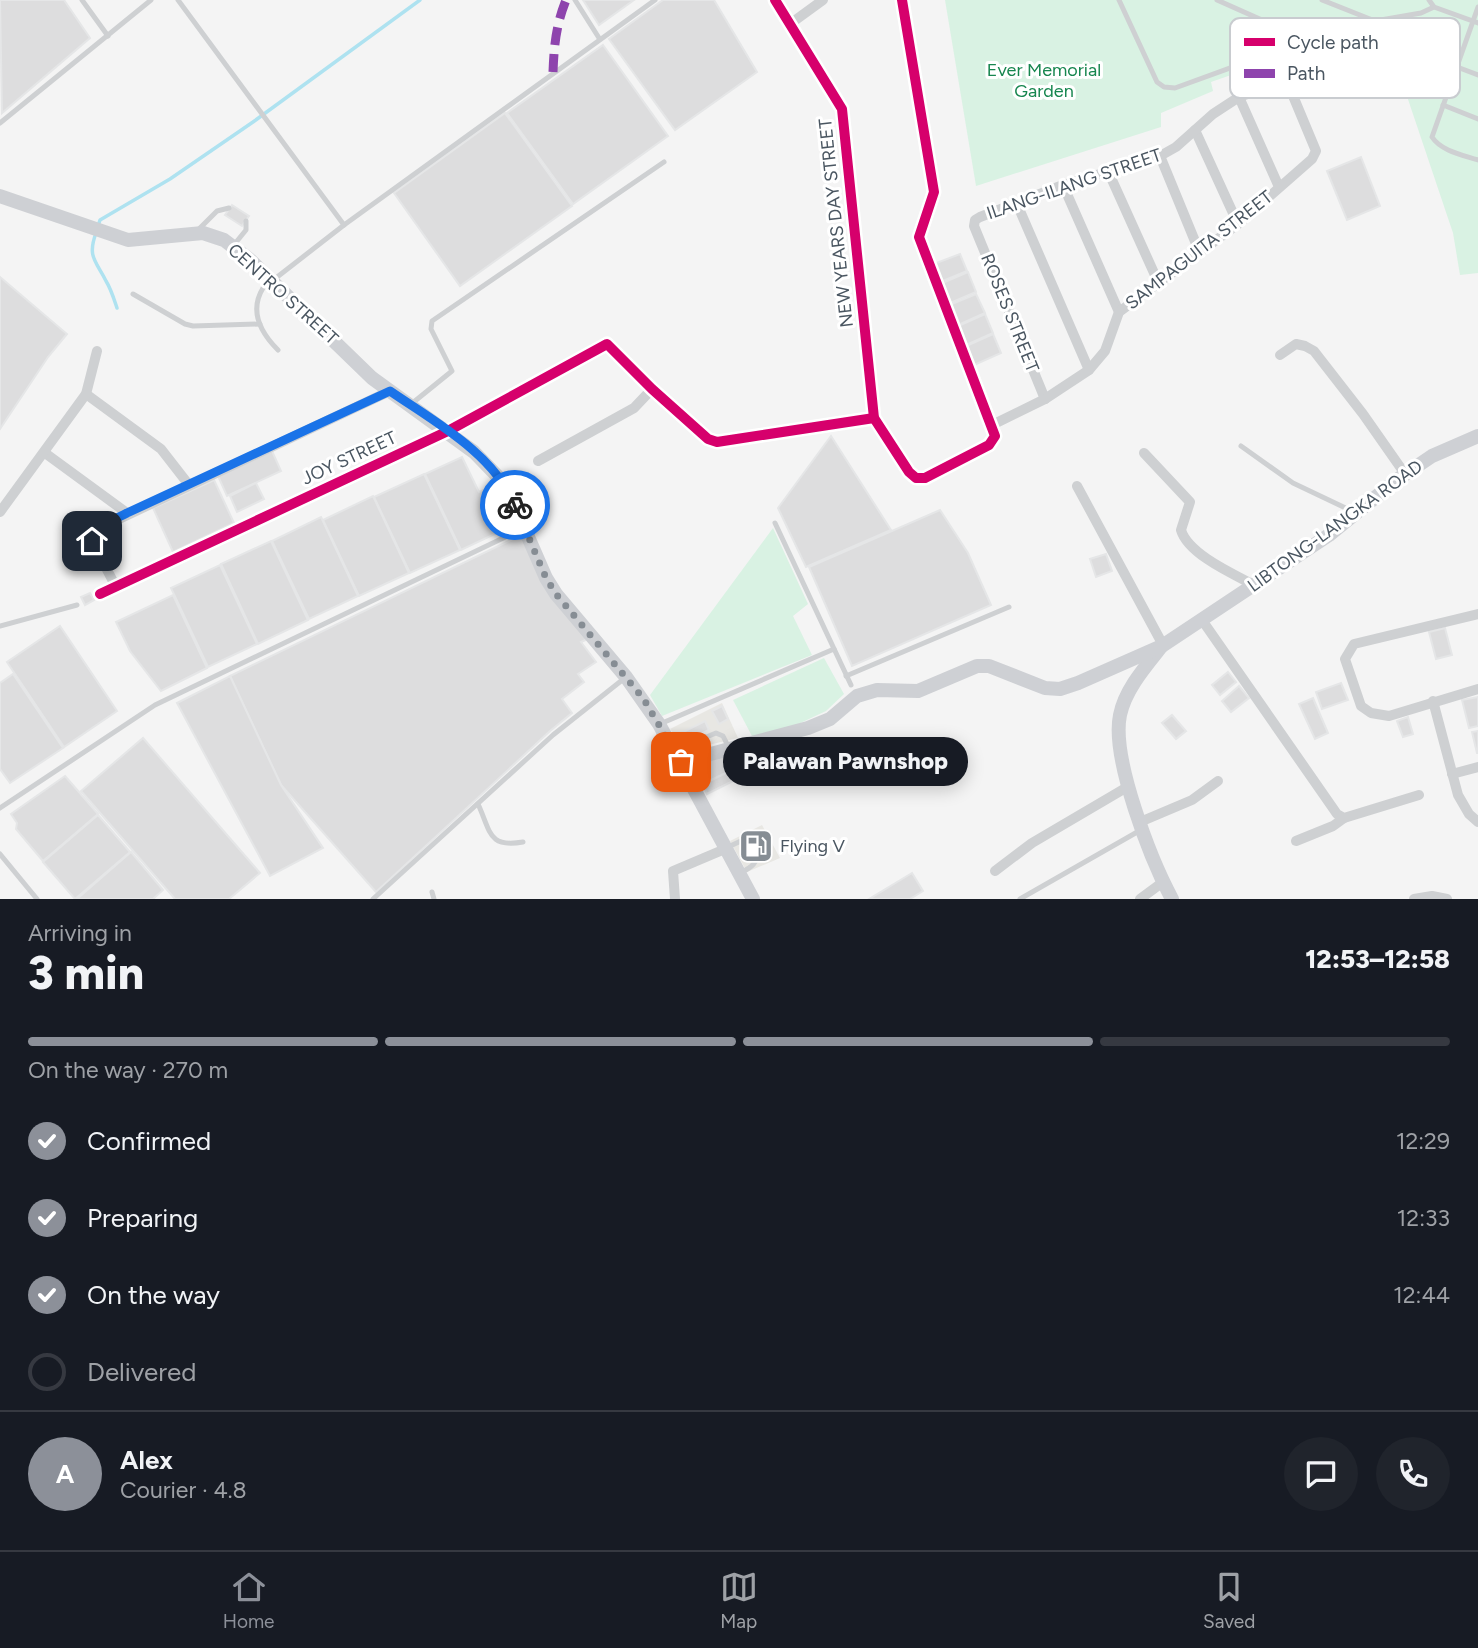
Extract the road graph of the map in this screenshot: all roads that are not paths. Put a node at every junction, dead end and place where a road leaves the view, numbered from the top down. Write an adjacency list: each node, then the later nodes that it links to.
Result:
1 (82, 0): 20 (lane)
2 (151, 0): 20 (lane)
3 (178, 0): 45 (lane)
4 (575, 0): 21 (lane)
5 (655, 0): 21 (lane)
6 (775, 0): 19 (street, NEW YEARS DAY STREET)
7 (823, 0): 19 (street)
8 (902, 0): 65 (street)
9 (1119, 0): 23 (lane)
10 (1217, 0): 15 (lane)
11 (1322, 0): 16 (lane)
12 (1430, 0): 13 (lane)
13 (1434, 7): 17 (lane); 18 (lane)
14 (1478, 7): 18 (lane)
15 (1258, 18)
16 (1367, 18)
17 (1392, 18)
18 (1475, 22): 22 (lane)
19 (790, 24): 64 (street, NEW YEARS DAY STREET)
20 (108, 36): 32 (lane)
21 (599, 38): 45 (lane)
22 (1460, 60)
23 (1230, 68)
24 (1460, 68): 25 (lane)
25 (1478, 75)
26 (1238, 98): 33 (street, ILANG-ILANG STREET)
27 (1239, 98): 39 (street)
28 (1294, 98): 39 (street, SAMPAGUITA STREET)
29 (1446, 98): 30 (lane)
30 (1443, 106): 31 (lane); 35 (lane)
31 (1478, 119)
32 (0, 123)
33 (1195, 130): 34 (street, ILANG-ILANG STREET); 44 (street)
34 (1160, 156): 37 (street, ILANG-ILANG STREET); 49 (street)
35 (1478, 160)
36 (664, 162): 63 (lane)
37 (1108, 171): 38 (street, ILANG-ILANG STREET); 51 (street)
38 (1063, 185): 41 (street, ILANG-ILANG STREET); 53 (street)
39 (1279, 187): 44 (street, SAMPAGUITA STREET)
40 (0, 197): 47 (main road, CENTRO STREET)
41 (1017, 204): 46 (street, ILANG-ILANG STREET); 58 (street)
42 (229, 208): 47 (lane)
43 (246, 221): 48 (lane)
44 (1238, 224): 49 (street, SAMPAGUITA STREET)
45 (344, 225): 50 (lane)
46 (974, 226): 62 (street, ROSES STREET)
47 (195, 234): 48 (main road, CENTRO STREET)
48 (233, 246): 50 (main road, CENTRO STREET)
49 (1199, 251): 51 (street, SAMPAGUITA STREET)
50 (272, 280): 54 (lane); 60 (main road, CENTRO STREET)
51 (1158, 284): 53 (street, SAMPAGUITA STREET)
52 (133, 294): 54 (lane)
53 (1119, 312): 58 (street, SAMPAGUITA STREET)
54 (260, 324): 55 (lane)
55 (278, 350)
56 (97, 351): 61 (street)
57 (1280, 355): 72 (street)
58 (1089, 370): 62 (street, SAMPAGUITA STREET)
59 (652, 389): 64 (street); 66 (street, JOY STREET); 71 (street)
60 (390, 391): 63 (main road, CENTRO STREET); 73 (street)
61 (86, 394): 69 (street); 73 (street)
62 (1045, 399): 65 (street, SAMPAGUITA STREET)
63 (410, 405): 66 (main road, CENTRO STREET)
64 (874, 418): 65 (street)
65 (992, 425)
66 (448, 431): 79 (main road, CENTRO STREET); 81 (street, JOY STREET)
67 (1478, 436): 72 (main road, LIBTONG-LANGKA ROAD)
68 (1241, 446): 77 (lane)
69 (44, 453): 75 (street); 76 (street)
70 (1144, 453): 80 (street)
71 (538, 461)
72 (1405, 474): 77 (main road, LIBTONG-LANGKA ROAD)
73 (188, 485): 76 (street)
74 (1077, 486): 88 (street)
75 (0, 512)
76 (127, 513): 81 (street)
77 (1356, 514): 80 (main road, LIBTONG-LANGKA ROAD)
78 (775, 523): 89 (lane)
79 (524, 528): 91 (main road, CENTRO STREET); 105 (lane)
80 (1254, 585): 86 (main road, LIBTONG-LANGKA ROAD)
81 (116, 587): 82 (street, JOY STREET)
82 (100, 594)
83 (77, 605): 87 (lane)
84 (1009, 607): 90 (lane)
85 (1478, 614): 94 (street)
86 (1202, 620): 88 (main road, LIBTONG-LANGKA ROAD); 106 (street)
87 (0, 626)
88 (1163, 645): 97 (main road); 102 (main road)
89 (834, 649): 90 (lane); 95 (lane)
90 (846, 676): 92 (lane)
91 (626, 677): 95 (main road, CENTRO STREET); 104 (lane)
92 (851, 685)
93 (1478, 690): 94 (street)
94 (1433, 701): 100 (street)
95 (659, 724): 98 (main road, CENTRO STREET)
96 (689, 744): 97 (lane); 98 (lane); 98 (lane)
97 (729, 749): 98 (main road)
98 (683, 757): 112 (main road, CENTRO STREET)
99 (1478, 767): 100 (street)
100 (1452, 774): 107 (street)
101 (1219, 781): 108 (street)
102 (1129, 786): 108 (main road); 115 (street)
103 (1419, 795): 106 (street)
104 (478, 804): 110 (lane); 119 (lane)
105 (0, 808)
106 (1344, 818): 109 (street)
107 (1478, 822)
108 (1141, 826): 117 (main road); 122 (lane)
109 (1296, 841)
110 (523, 842)
111 (752, 842): 112 (lane)
112 (725, 849): 116 (main road, CENTRO STREET); 120 (street)
113 (758, 852): 116 (lane)
114 (0, 855): 118 (lane)
115 (995, 871)
116 (739, 873): 121 (main road, CENTRO STREET)
117 (1163, 882): 123 (street); 124 (main road)
118 (37, 899)
119 (373, 899)
120 (675, 899)
121 (753, 899)
122 (1020, 899)
123 (1140, 899)
124 (1172, 899)
125 (1414, 899): 126 (street)
126 (1447, 899)

